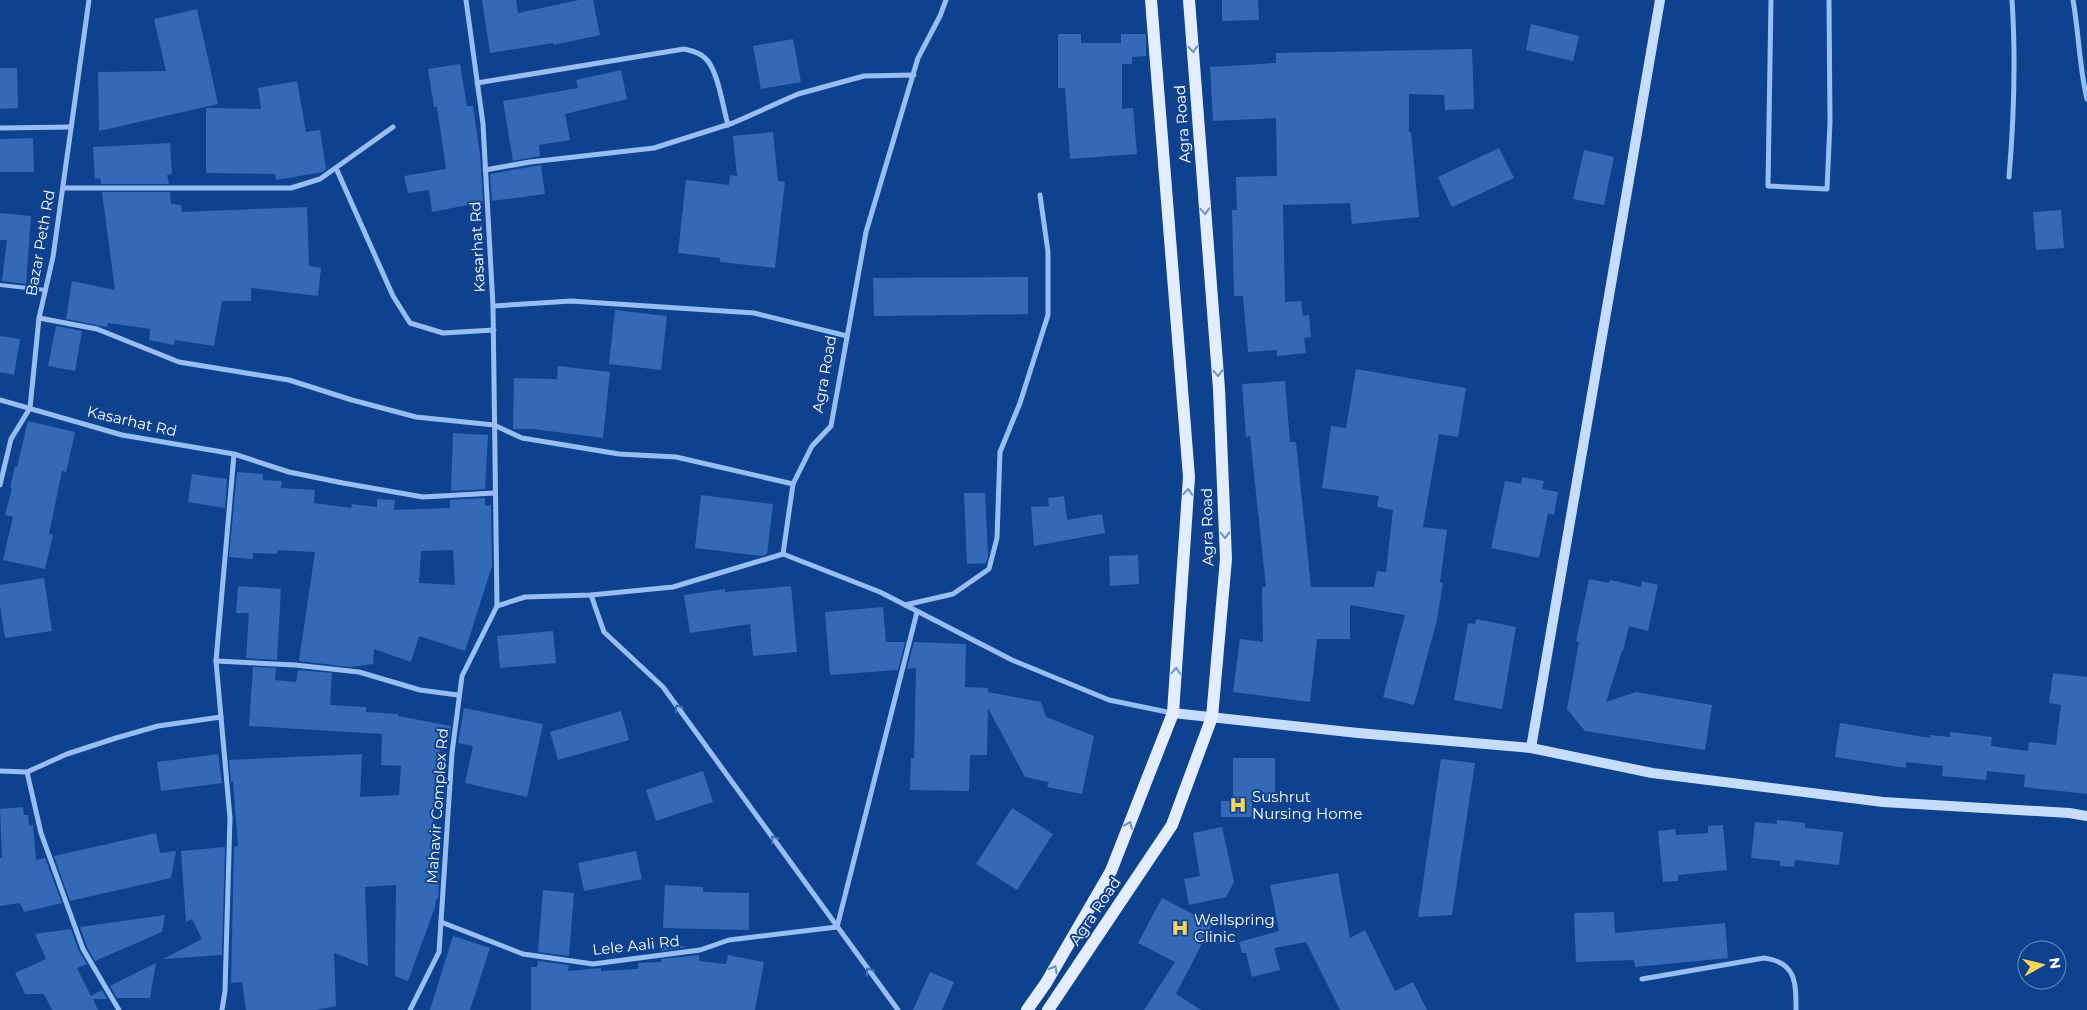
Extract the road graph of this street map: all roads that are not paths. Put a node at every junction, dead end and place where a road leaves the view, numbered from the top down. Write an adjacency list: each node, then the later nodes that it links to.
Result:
1 (89, 0): 15 (street, Bazar Peth Rd)
2 (466, 0): 12 (street, Kasarhat Rd)
3 (946, 0): 11 (street, Agra Road)
4 (1151, 0): 43 (main road, Agra Road, one-way to 4)
5 (1189, 0): 45 (main road, Agra Road, one-way to 45)
6 (1660, 0): 46 (street)
7 (1771, 0): 8 (street)
8 (1829, 0)
9 (2012, 0): 20 (street)
10 (2073, 0): 13 (street)
11 (914, 75): 14 (street); 28 (street, Agra Road)
12 (477, 83): 14 (street); 19 (street, Kasarhat Rd)
13 (2087, 99)
14 (730, 124): 19 (street)
15 (71, 127): 17 (street); 21 (street, Bazar Peth Rd)
16 (393, 127): 18 (street)
17 (0, 128)
18 (336, 168): 21 (street); 27 (street)
19 (485, 170): 25 (street, Kasarhat Rd)
20 (2009, 178)
21 (63, 188): 24 (street, Bazar Peth Rd)
22 (1040, 195): 38 (street)
23 (0, 285): 24 (lane)
24 (46, 290): 26 (street, Bazar Peth Rd)
25 (493, 306): 27 (street, Kasarhat Rd); 28 (street)
26 (39, 318): 30 (street, Bazar Peth Rd); 31 (street)
27 (494, 330): 31 (street, Kasarhat Rd)
28 (847, 336): 33 (street, Agra Road)
29 (0, 400): 30 (street, Kasarhat Rd)
30 (30, 408): 32 (street, Kasarhat Rd); 34 (street, Bazar Peth Rd)
31 (494, 426): 33 (street); 35 (street, Kasarhat Rd)
32 (234, 454): 35 (street, Kasarhat Rd); 41 (street)
33 (793, 484): 36 (street, Agra Road)
34 (0, 485)
35 (494, 493): 39 (street, Kasarhat Rd)
36 (783, 554): 37 (street); 38 (street)
37 (591, 595): 39 (street); 51 (street, one-way to 37)
38 (905, 605): 40 (street)
39 (497, 606): 42 (street, Mahavir Complex Rd)
40 (917, 612): 43 (street); 51 (street)
41 (216, 661): 42 (street); 44 (street)
42 (458, 696): 50 (street, Mahavir Complex Rd)
43 (1173, 713): 45 (street); 57 (main road, Agra Road, one-way to 43)
44 (221, 717): 48 (street); 54 (street)
45 (1212, 717): 46 (street); 58 (main road, Agra Road)
46 (1531, 748): 49 (street)
47 (0, 771): 48 (street)
48 (27, 772): 53 (street)
49 (2087, 816)
50 (441, 922): 51 (street, Lele Aali Rd); 55 (street, Mahavir Complex Rd)
51 (837, 927): 56 (street, one-way to 51)
52 (1642, 979): 59 (street)
53 (119, 1010)
54 (222, 1010)
55 (410, 1010)
56 (898, 1010)
57 (1027, 1010)
58 (1048, 1010)
59 (1796, 1010)

